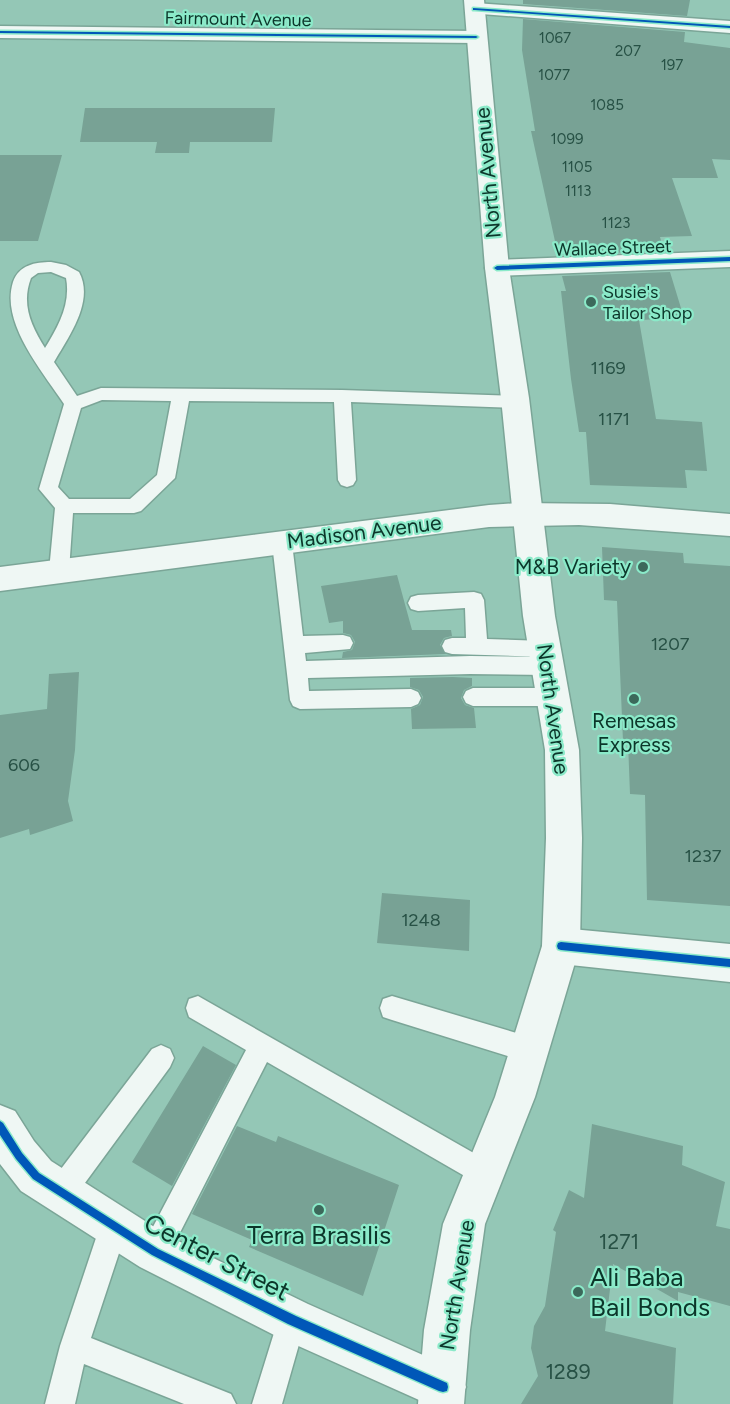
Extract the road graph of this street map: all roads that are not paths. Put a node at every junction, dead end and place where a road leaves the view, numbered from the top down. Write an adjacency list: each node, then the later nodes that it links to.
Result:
1 (475, 4): 2 (main road); 4 (main road, North Avenue)
2 (725, 21)
3 (0, 32): 4 (main road, Fairmount Avenue)
4 (476, 37): 6 (main road, North Avenue)
5 (730, 259): 6 (main road, Wallace Street)
6 (497, 268): 10 (main road, North Avenue)
7 (46, 360): 7 (lane); 11 (lane)
8 (181, 394): 9 (lane); 11 (lane); 13 (lane)
9 (342, 396): 10 (lane); 12 (lane)
10 (516, 402): 14 (main road, North Avenue)
11 (73, 404): 13 (lane)
12 (347, 480)
13 (63, 506): 17 (lane)
14 (529, 513): 15 (main road, Madison Avenue); 16 (main road, Madison Avenue); 25 (main road, North Avenue)
15 (730, 525)
16 (282, 543): 17 (main road, Madison Avenue); 21 (lane)
17 (59, 571): 18 (main road, Madison Avenue)
18 (0, 579)
19 (418, 603): 23 (lane)
20 (343, 643): 21 (lane)
21 (294, 645): 24 (lane)
22 (452, 646): 23 (lane)
23 (477, 647): 25 (lane)
24 (297, 670): 25 (lane); 27 (lane)
25 (548, 671): 26 (lane); 28 (main road, North Avenue)
26 (473, 697)
27 (411, 698)
28 (561, 946): 29 (main road); 33 (main road, North Avenue)
29 (730, 963)
30 (198, 1008): 32 (lane)
31 (392, 1008): 33 (lane)
32 (262, 1046): 36 (lane); 39 (lane)
33 (530, 1050): 36 (main road, North Avenue)
34 (161, 1058): 37 (lane)
35 (0, 1126): 37 (main road, Center Street)
36 (484, 1173): 42 (main road, North Avenue)
37 (61, 1192): 38 (main road, Center Street)
38 (114, 1226): 39 (main road, Center Street); 41 (lane)
39 (155, 1252): 40 (main road, Center Street)
40 (292, 1320): 42 (main road, Center Street); 45 (lane)
41 (74, 1346): 43 (lane); 44 (lane)
42 (442, 1396)
43 (60, 1404)
44 (221, 1404)
45 (267, 1404)

